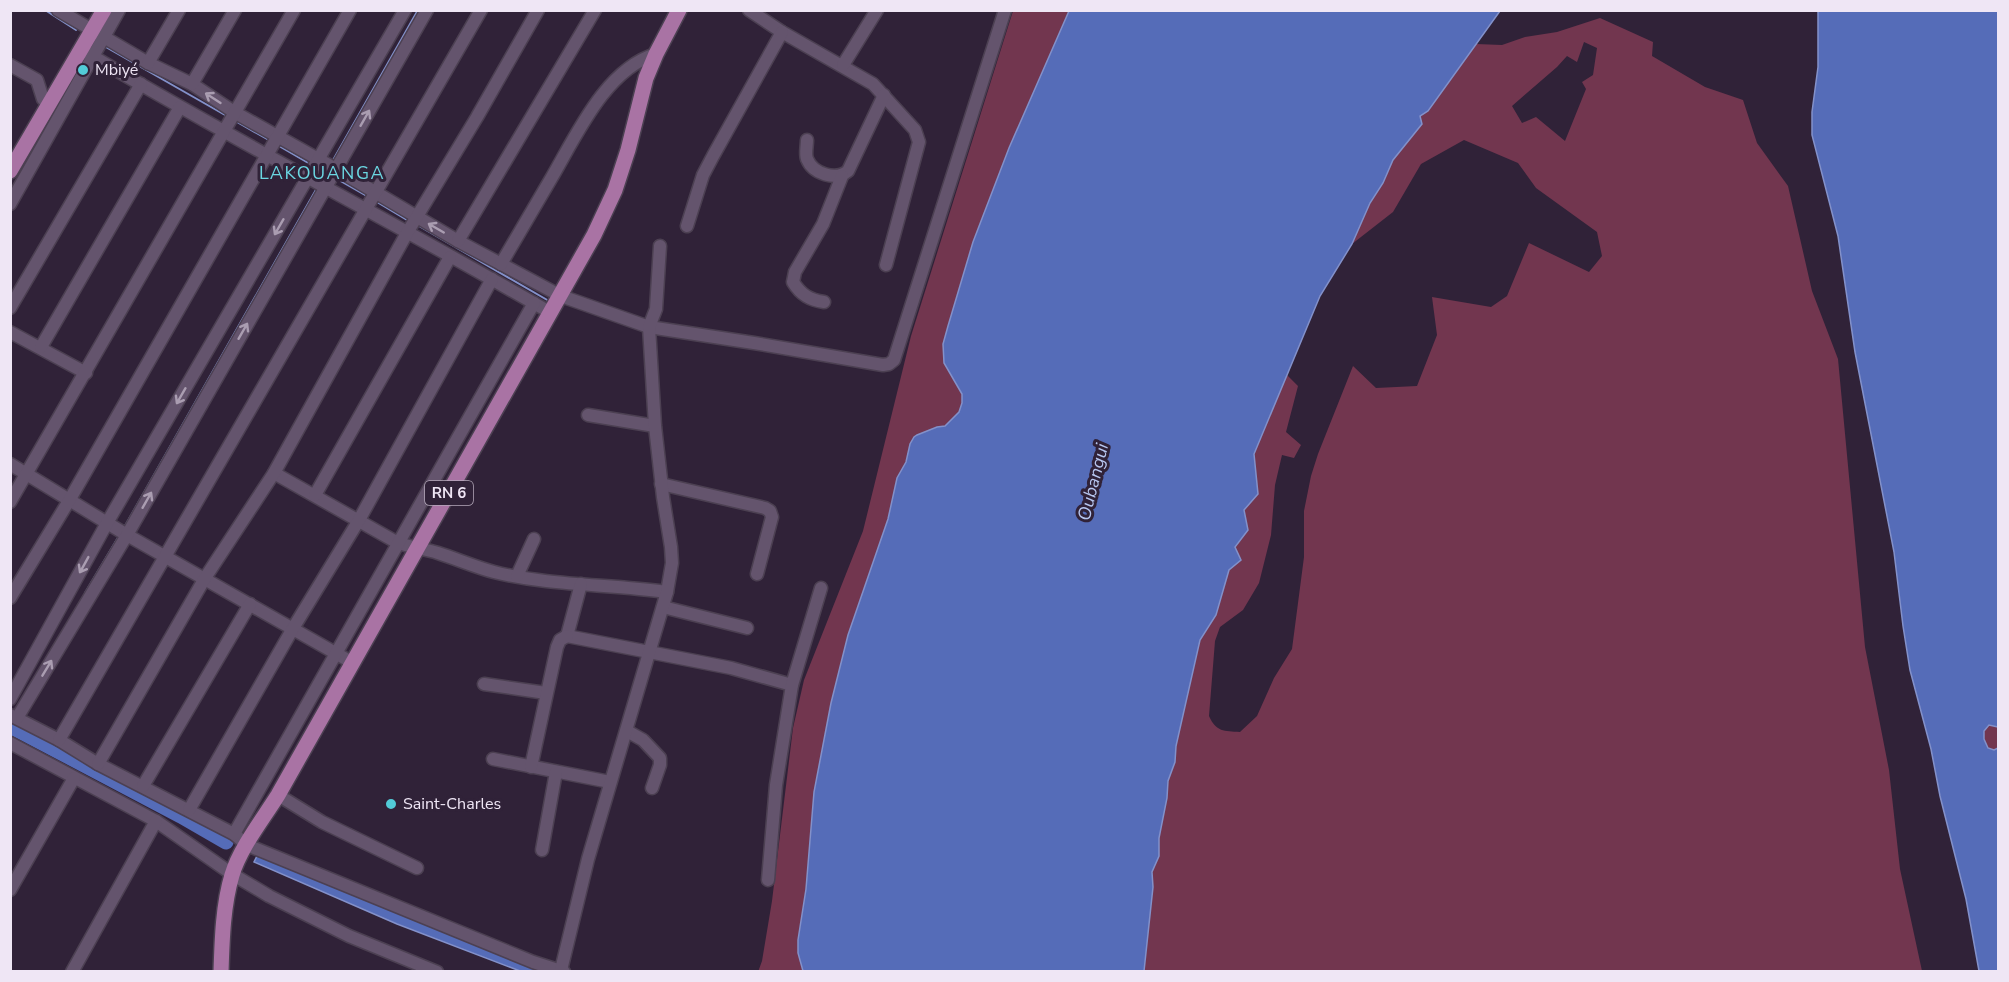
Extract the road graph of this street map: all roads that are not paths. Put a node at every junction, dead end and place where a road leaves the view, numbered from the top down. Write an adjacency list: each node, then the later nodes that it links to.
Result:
1 (58, 10): 18 (street)
2 (105, 10): 18 (main road)
3 (119, 10): 18 (street)
4 (179, 10): 21 (street)
5 (235, 10): 25 (street)
6 (294, 10): 29 (street)
7 (350, 10): 31 (street)
8 (405, 10): 34 (street)
9 (427, 10): 35 (street, one-way to 9)
10 (481, 10): 40 (street)
11 (538, 10): 43 (street)
12 (595, 10): 46 (street)
13 (679, 10): 20 (main road, RN 6)
14 (877, 10): 23 (street)
15 (1005, 10): 57 (street)
16 (751, 11): 17 (street)
17 (782, 32): 23 (street); 44 (street)
18 (98, 34): 19 (main road); 21 (street)
19 (88, 53): 24 (street); 27 (main road); 41 (street)
20 (657, 54): 49 (street); 52 (main road, RN 6)
21 (148, 63): 25 (street)
22 (10, 65): 27 (street)
23 (843, 65): 26 (street)
24 (141, 84): 28 (street); 55 (street)
25 (192, 84): 29 (street, one-way to 25)
26 (884, 95): 37 (street); 50 (street)
27 (50, 105): 36 (main road)
28 (180, 106): 30 (street); 59 (street)
29 (234, 112): 30 (street); 31 (street)
30 (224, 132): 33 (street); 60 (street)
31 (277, 136): 33 (street); 34 (street)
32 (807, 140): 37 (street)
33 (266, 155): 38 (street); 68 (street)
34 (318, 159): 35 (street); 38 (street)
35 (336, 169): 39 (street); 40 (street)
36 (10, 171)
37 (842, 176): 53 (street)
38 (308, 177): 39 (street); 71 (street, one-way to 71)
39 (326, 186): 42 (street); 72 (street, one-way to 39)
40 (375, 192): 42 (street); 43 (street)
41 (10, 204)
42 (365, 209): 45 (street); 76 (street)
43 (417, 217): 45 (street); 46 (street, one-way to 43)
44 (687, 226)
45 (407, 233): 48 (street); 64 (street)
46 (458, 241): 49 (street)
47 (660, 246): 57 (street)
48 (450, 257): 51 (street); 67 (street)
49 (501, 264): 52 (street)
50 (886, 265)
51 (492, 279): 54 (street); 70 (street)
52 (561, 296): 56 (main road, RN 6); 57 (street)
53 (824, 302)
54 (534, 303): 56 (street); 74 (street)
55 (10, 308)
56 (550, 313): 75 (main road, RN 6)
57 (649, 327): 62 (street)
58 (10, 332): 59 (street)
59 (41, 347): 60 (street)
60 (86, 373): 65 (street)
61 (588, 415): 62 (street)
62 (655, 426): 66 (street)
63 (10, 464): 65 (street)
64 (274, 473): 67 (street); 79 (street)
65 (27, 474): 68 (street); 69 (street)
66 (661, 484): 77 (street); 82 (street)
67 (315, 495): 70 (street)
68 (70, 499): 71 (street); 83 (street)
69 (10, 502)
70 (359, 520): 74 (street); 87 (street)
71 (107, 523): 72 (street); 95 (street, one-way to 95)
72 (128, 535): 76 (street); 96 (street, one-way to 72)
73 (534, 539): 78 (street)
74 (398, 543): 75 (street); 90 (street)
75 (418, 549): 78 (street); 91 (main road, RN 6)
76 (165, 556): 79 (street); 98 (street)
77 (757, 574)
78 (517, 576): 80 (street)
79 (205, 578): 84 (street); 101 (street)
80 (581, 584): 82 (street); 88 (street)
81 (821, 588): 93 (street)
82 (667, 592): 85 (street)
83 (10, 598)
84 (250, 604): 87 (street); 106 (street)
85 (663, 607): 86 (street); 89 (street)
86 (747, 628)
87 (292, 630): 90 (street); 109 (street)
88 (567, 636): 89 (street); 94 (street)
89 (649, 651): 93 (street); 97 (street)
90 (335, 654): 91 (street); 111 (street)
91 (353, 663): 108 (main road, RN 6)
92 (484, 684): 94 (street)
93 (792, 685): 116 (street)
94 (546, 693): 102 (street)
95 (10, 699)
96 (14, 716): 98 (street)
97 (627, 731): 105 (street); 107 (street)
98 (58, 740): 101 (street)
99 (10, 744): 104 (street)
100 (493, 759): 102 (street)
101 (99, 764): 106 (street)
102 (531, 767): 103 (street)
103 (556, 772): 105 (street); 113 (street)
104 (74, 778): 110 (street); 117 (street)
105 (610, 782): 118 (street)
106 (143, 786): 109 (street)
107 (652, 788)
108 (278, 795): 112 (main road, RN 6); 114 (street)
109 (189, 810): 111 (street)
110 (156, 821): 115 (street); 119 (street)
111 (234, 834): 112 (street)
112 (247, 845): 115 (main road, RN 6); 118 (street)
113 (542, 850)
114 (417, 868)
115 (232, 874): 120 (main road, RN 6); 121 (street)
116 (768, 880)
117 (10, 890)
118 (563, 971)
119 (72, 972)
120 (221, 972)
121 (437, 972)

